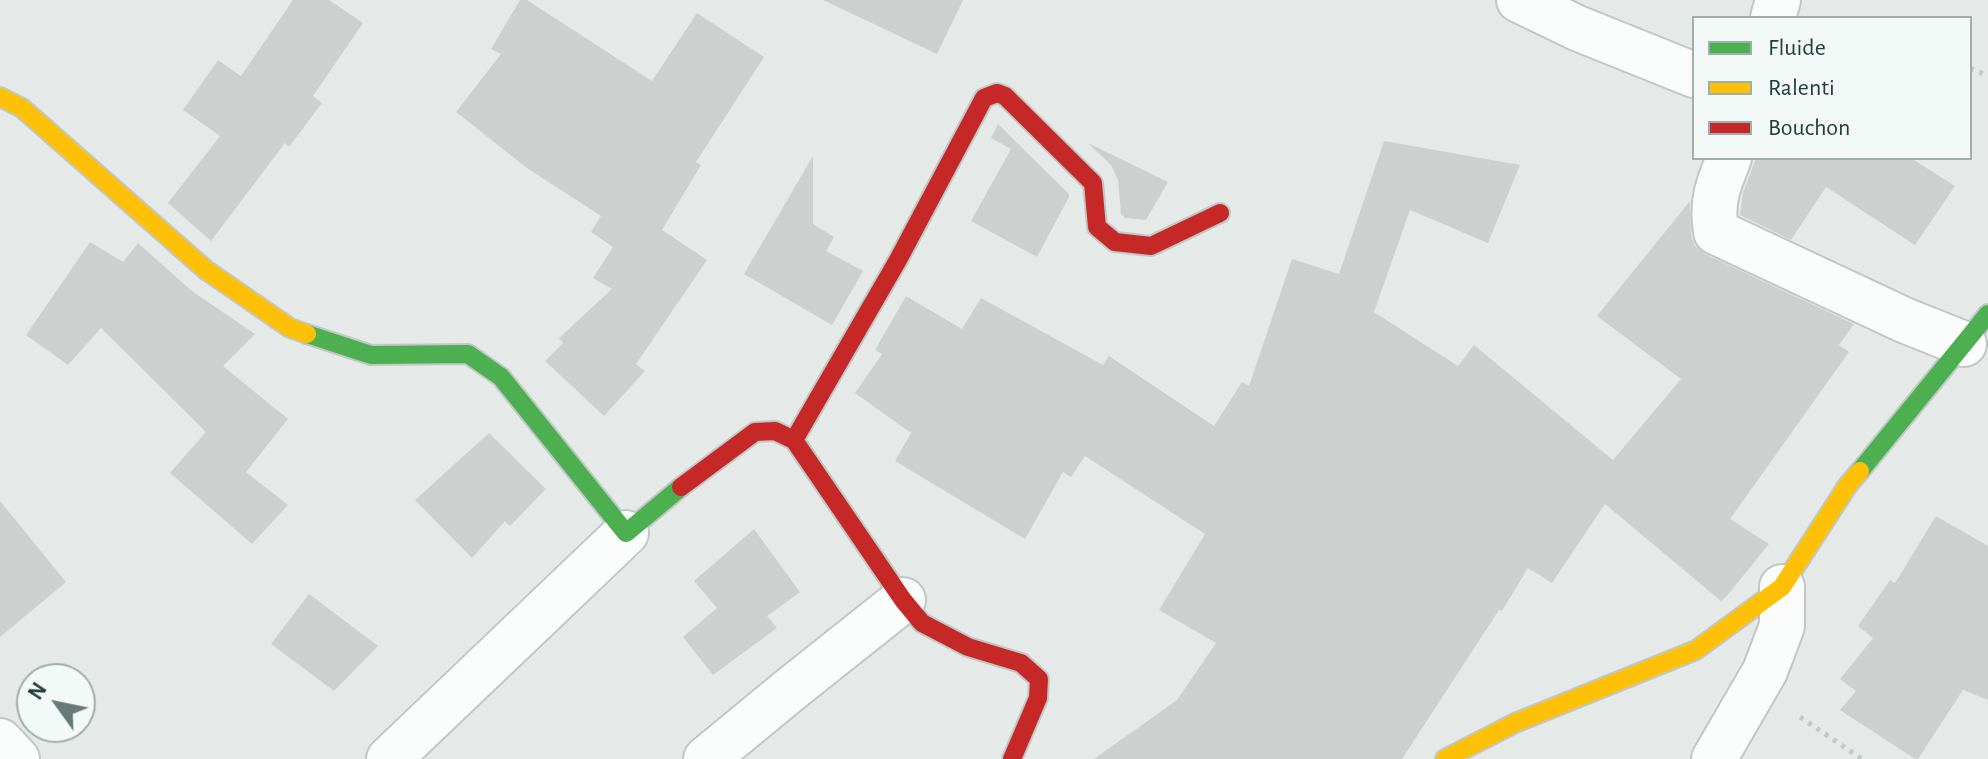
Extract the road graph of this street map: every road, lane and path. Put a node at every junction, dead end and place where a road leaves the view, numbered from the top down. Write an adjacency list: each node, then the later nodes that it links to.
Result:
1 (1519, 0): 2 (street)
2 (1692, 74)
3 (0, 97): 8 (street)
4 (1728, 160): 6 (street)
5 (1220, 213): 7 (street)
6 (1976, 329): 9 (street)
7 (794, 440): 8 (street); 10 (street)
8 (626, 533): 13 (street)
9 (1782, 587): 16 (street); 17 (street)
10 (903, 600): 14 (street); 15 (street)
11 (0, 741): 12 (street)
12 (17, 759)
13 (389, 759)
14 (706, 759)
15 (1012, 759)
16 (1445, 759)
17 (1714, 759)

